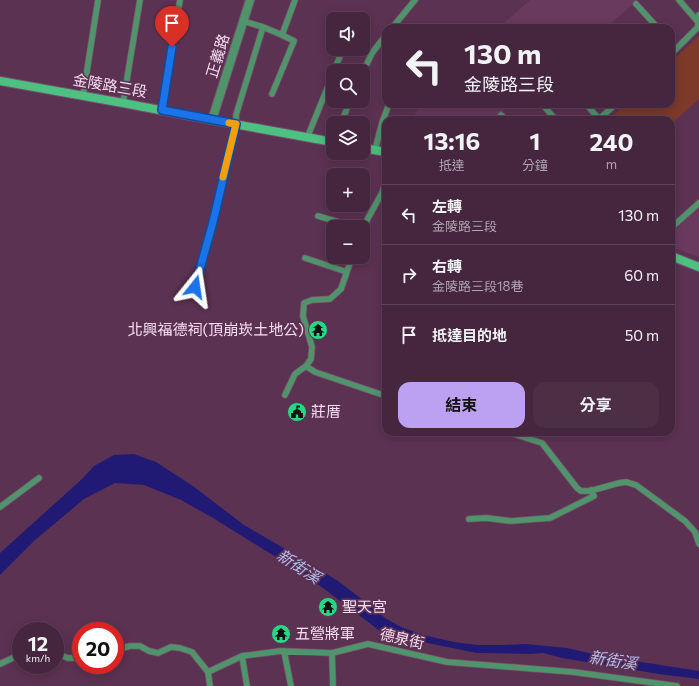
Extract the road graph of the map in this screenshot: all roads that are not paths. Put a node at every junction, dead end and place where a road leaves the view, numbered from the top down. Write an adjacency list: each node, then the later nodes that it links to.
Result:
1 (98, 0): 22 (lane)
2 (140, 0): 23 (lane)
3 (180, 0): 27 (lane)
4 (250, 0): 10 (street, 正義路)
5 (295, 0): 15 (lane)
6 (415, 0): 12 (lane)
7 (679, 0): 11 (lane)
8 (636, 4): 13 (lane)
9 (699, 15): 11 (lane)
10 (243, 21): 14 (lane); 31 (street, 正義路)
11 (698, 22): 17 (lane)
12 (395, 24)
13 (654, 24)
14 (263, 27): 15 (lane); 33 (lane)
15 (282, 35): 21 (lane)
16 (382, 40): 18 (lane)
17 (676, 49)
18 (367, 64)
19 (0, 81): 22 (main road, 金陵路三段)
20 (326, 91): 34 (lane)
21 (272, 94)
22 (83, 96): 23 (main road, 金陵路三段)
23 (123, 103): 27 (main road, 金陵路三段)
24 (546, 108): 28 (lane)
25 (589, 108): 29 (lane)
26 (612, 108): 30 (lane)
27 (162, 110): 31 (main road, 金陵路三段)
28 (552, 116)
29 (596, 116)
30 (603, 116)
31 (212, 120): 33 (main road, 金陵路三段)
32 (382, 122): 37 (lane)
33 (236, 124): 34 (main road, 金陵路三段); 50 (lane)
34 (307, 138): 35 (main road, 金陵路三段)
35 (326, 141)
36 (370, 149): 37 (main road)
37 (375, 150): 38 (main road)
38 (382, 151)
39 (382, 193): 43 (lane)
40 (699, 203): 44 (lane)
41 (318, 216): 42 (lane)
42 (332, 220)
43 (367, 220)
44 (675, 224)
45 (305, 258): 49 (lane)
46 (675, 258): 48 (main road)
47 (350, 264): 49 (lane)
48 (699, 267)
49 (347, 272): 51 (lane)
50 (195, 287)
51 (306, 366): 52 (lane); 53 (lane)
52 (285, 395)
53 (382, 395)
54 (520, 436): 56 (lane)
55 (39, 478): 57 (lane)
56 (591, 490): 58 (lane); 59 (lane)
57 (0, 507)
58 (469, 519)
59 (699, 544)
60 (124, 648): 66 (lane)
61 (284, 651): 62 (lane, 德泉街); 63 (lane, 德泉街); 69 (lane)
62 (332, 653): 70 (lane); 71 (lane, 德泉街)
63 (242, 656): 66 (lane, 德泉街); 68 (lane)
64 (12, 658): 65 (lane)
65 (0, 664)
66 (208, 672): 67 (lane)
67 (210, 686)
68 (247, 686)
69 (291, 686)
70 (333, 686)
71 (677, 686)

